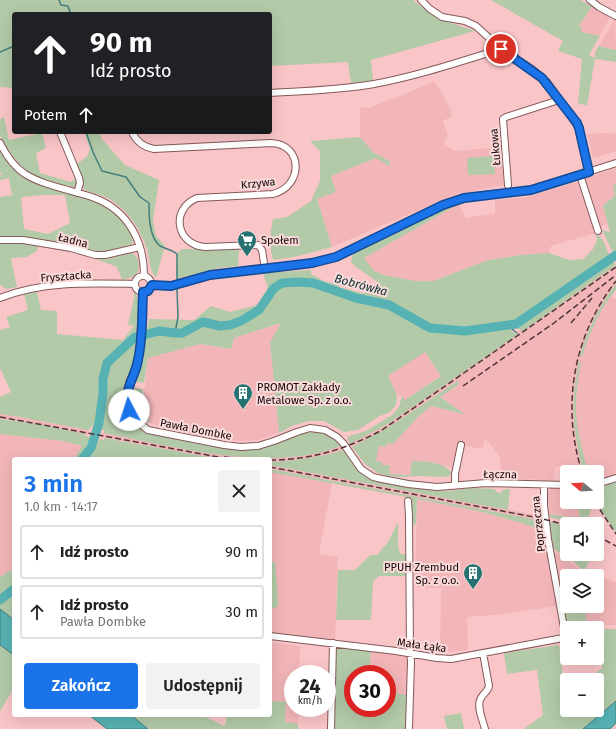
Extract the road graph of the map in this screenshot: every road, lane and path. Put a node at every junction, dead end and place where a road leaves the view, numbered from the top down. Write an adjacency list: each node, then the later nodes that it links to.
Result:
1 (421, 0): 6 (street)
2 (590, 0): 4 (street)
3 (601, 0): 4 (street)
4 (599, 7): 5 (street)
5 (616, 16)
6 (501, 49): 7 (street); 8 (street)
7 (272, 93)
8 (559, 100): 13 (street); 15 (street, Łukowa)
9 (61, 134): 16 (street)
10 (133, 134): 20 (street, Krzywa)
11 (0, 143): 16 (street)
12 (616, 163): 13 (street)
13 (589, 172): 14 (street)
14 (580, 175): 17 (street); 20 (street)
15 (508, 185)
16 (77, 193): 19 (street)
17 (598, 230)
18 (0, 240): 19 (street, Ładna)
19 (140, 247): 21 (street)
20 (265, 269): 23 (street)
21 (144, 275): 22 (street); 23 (street)
22 (135, 284): 24 (street); 25 (street, Frysztacka)
23 (152, 285): 24 (street)
24 (143, 292): 31 (street, Pawła Dombke)
25 (0, 298)
26 (461, 445): 31 (street)
27 (616, 478): 28 (street)
28 (604, 482)
29 (544, 485): 30 (street, Łączna); 31 (street, Łączna); 33 (street, Poprzeczna)
30 (560, 485)
31 (455, 486)
32 (408, 502): 37 (street)
33 (563, 621)
34 (272, 636): 36 (street, Mała Łąka)
35 (560, 640): 38 (street, Mała Łąka)
36 (333, 643): 37 (street, Mała Łąka); 40 (street)
37 (410, 653): 38 (street, Mała Łąka); 39 (street)
38 (483, 653): 41 (street)
39 (409, 728)
40 (331, 729)
41 (485, 729)

